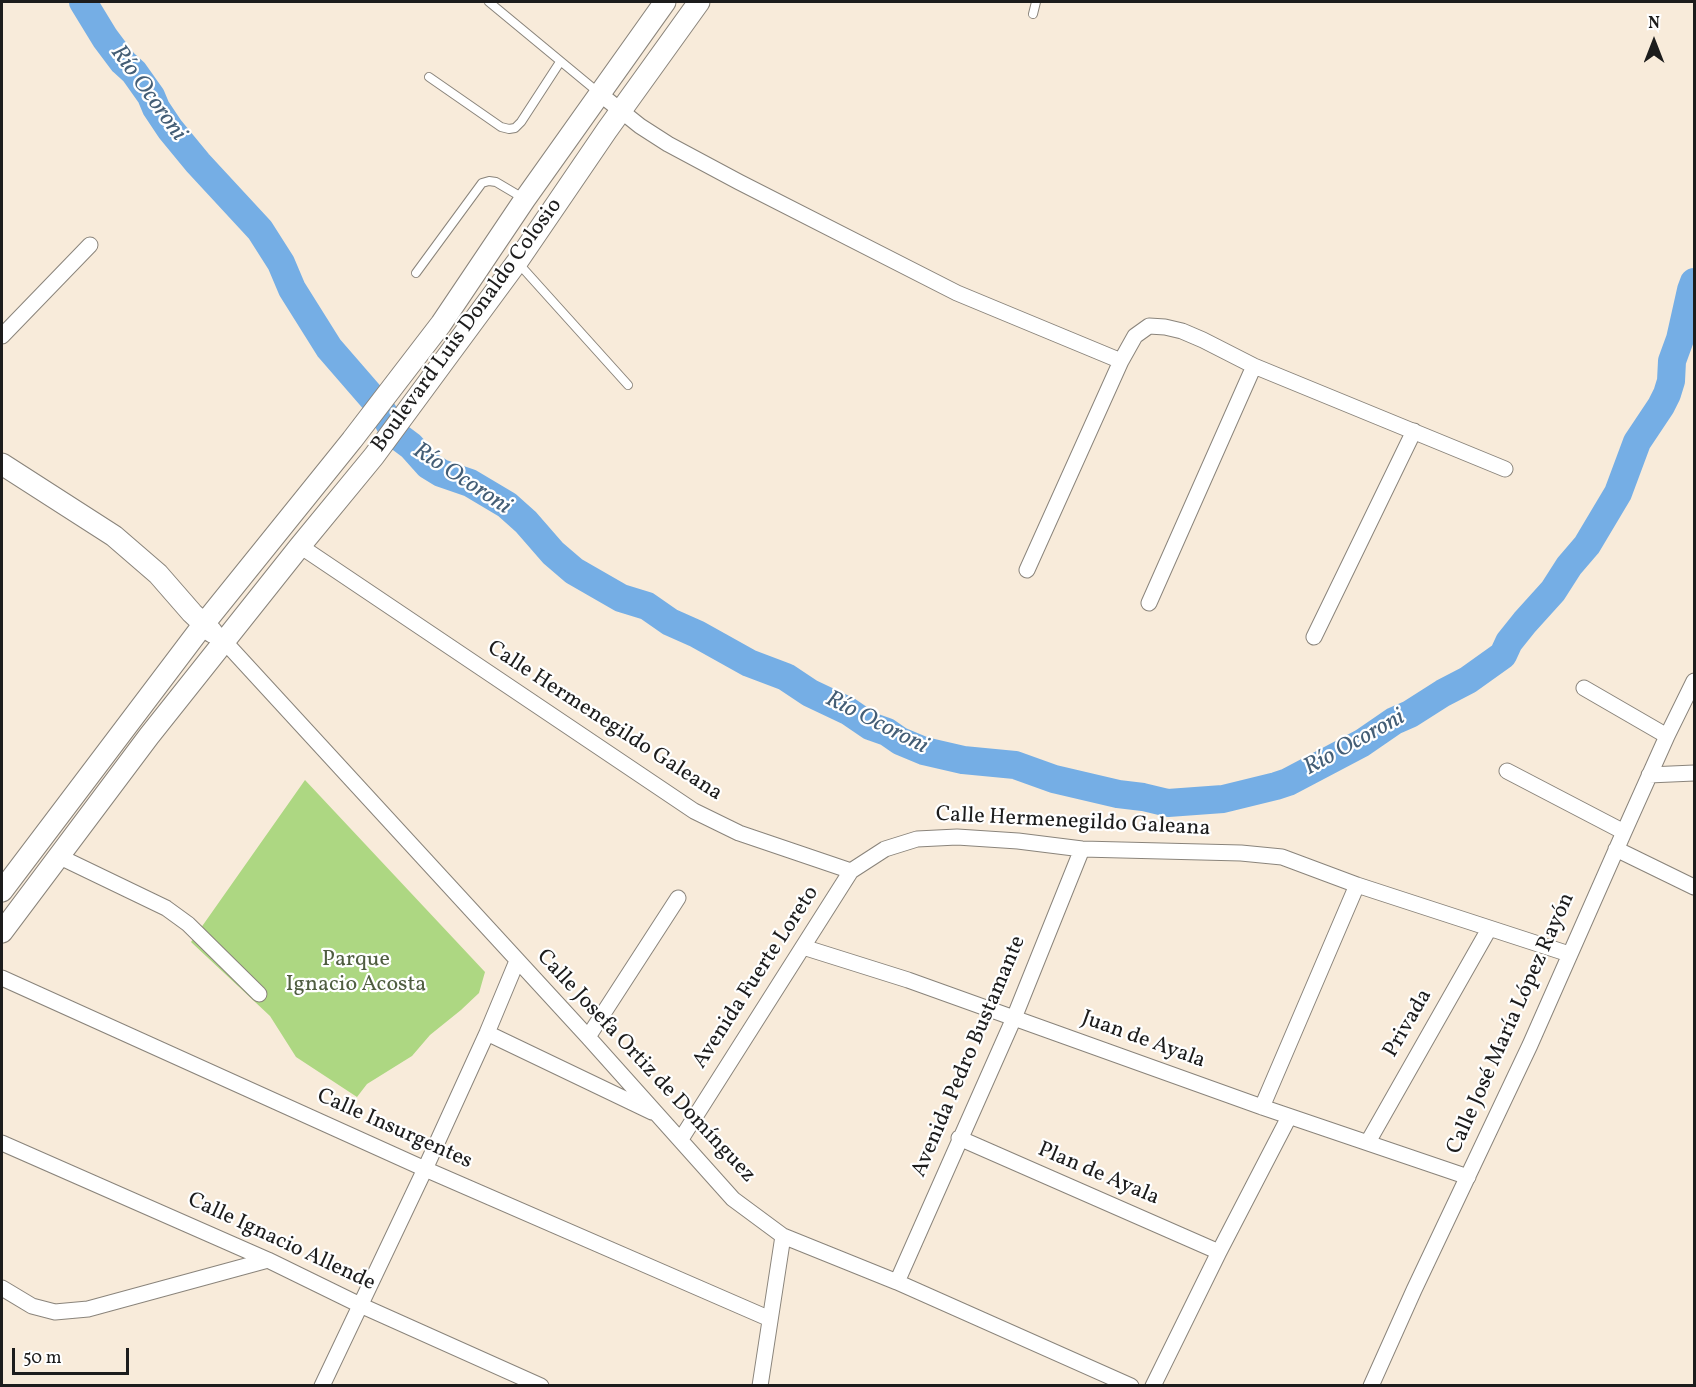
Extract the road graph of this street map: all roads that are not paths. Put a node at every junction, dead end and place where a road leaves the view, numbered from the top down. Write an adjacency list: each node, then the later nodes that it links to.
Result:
1 (489, 2): 6 (lane)
2 (665, 2): 8 (main road, Boulevard Luis Donaldo Colosio)
3 (699, 2): 9 (main road, Boulevard Luis Donaldo Colosio)
4 (1036, 2): 5 (lane)
5 (1033, 14)
6 (560, 62): 7 (lane); 8 (lane)
7 (429, 77)
8 (600, 94): 9 (street); 10 (main road, Boulevard Luis Donaldo Colosio)
9 (621, 111): 12 (main road, Boulevard Luis Donaldo Colosio); 15 (street)
10 (525, 199): 13 (lane); 24 (main road, Boulevard Luis Donaldo Colosio)
11 (90, 245): 14 (street)
12 (517, 262): 17 (lane); 21 (main road, Boulevard Luis Donaldo Colosio)
13 (416, 273)
14 (2, 336)
15 (1121, 361): 16 (street); 22 (street)
16 (1254, 366): 18 (street); 23 (street)
17 (628, 385)
18 (1414, 431): 20 (street); 25 (street)
19 (2, 464): 24 (main road)
20 (1505, 469)
21 (300, 546): 26 (main road, Boulevard Luis Donaldo Colosio); 38 (street, Calle Hermenegildo Galeana)
22 (1027, 570)
23 (1149, 603)
24 (203, 625): 26 (main road); 41 (main road, Boulevard Luis Donaldo Colosio)
25 (1314, 637)
26 (225, 642): 37 (main road, Boulevard Luis Donaldo Colosio); 47 (street, Calle Josefa Ortiz de Domínguez)
27 (1695, 681): 29 (street, Calle José María López Rayón)
28 (1584, 688): 30 (street)
29 (1688, 712): 30 (street, Calle José María López Rayón)
30 (1667, 736): 33 (street, Calle José María López Rayón)
31 (1507, 771): 34 (street)
32 (1695, 773): 33 (street)
33 (1649, 775): 34 (street, Calle José María López Rayón)
34 (1624, 832): 36 (street, Calle José María López Rayón)
35 (1082, 849): 38 (street, Calle Hermenegildo Galeana); 39 (street, Calle Hermenegildo Galeana); 50 (street, Avenida Pedro Bustamante)
36 (1616, 849): 40 (street); 46 (street, Calle José María López Rayón)
37 (58, 856): 44 (main road, Boulevard Luis Donaldo Colosio); 49 (street)
38 (851, 871): 45 (street, Avenida Fuerte Loreto)
39 (1357, 885): 43 (street, Calle Hermenegildo Galeana); 53 (street)
40 (1695, 887)
41 (2, 891)
42 (678, 898): 52 (street)
43 (1489, 929): 46 (street, Calle Hermenegildo Galeana); 58 (street, Privada)
44 (2, 932)
45 (803, 947): 50 (street, Juan de Ayala); 57 (street, Avenida Fuerte Loreto)
46 (1569, 954): 61 (street, Calle José María López Rayón)
47 (517, 961): 51 (street); 52 (street, Calle Josefa Ortiz de Domínguez)
48 (2, 978): 60 (street, Calle Insurgentes)
49 (259, 994)
50 (1014, 1018): 53 (street, Juan de Ayala); 56 (street, Avenida Pedro Bustamante)
51 (487, 1033): 54 (street); 60 (street)
52 (588, 1037): 54 (street, Calle Josefa Ortiz de Domínguez)
53 (1262, 1107): 55 (street, Juan de Ayala)
54 (660, 1116): 57 (street, Calle Josefa Ortiz de Domínguez)
55 (1289, 1117): 58 (street, Juan de Ayala); 63 (street)
56 (959, 1138): 63 (street, Plan de Ayala); 65 (street, Avenida Pedro Bustamante)
57 (681, 1139): 62 (street, Calle Josefa Ortiz de Domínguez)
58 (1368, 1142): 61 (street, Juan de Ayala)
59 (2, 1143): 64 (street, Calle Ignacio Allende)
60 (425, 1169): 67 (street); 68 (street, Calle Insurgentes)
61 (1468, 1177): 74 (street, Calle José María López Rayón)
62 (783, 1236): 65 (street, Calle Josefa Ortiz de Domínguez); 68 (street)
63 (1219, 1252): 73 (street)
64 (268, 1260): 66 (street); 67 (street, Calle Ignacio Allende)
65 (897, 1282): 72 (street, Calle Josefa Ortiz de Domínguez)
66 (2, 1288)
67 (360, 1305): 69 (street); 70 (street, Calle Ignacio Allende)
68 (770, 1319): 71 (street)
69 (322, 1386)
70 (541, 1386)
71 (760, 1386)
72 (1131, 1386)
73 (1153, 1386)
74 (1371, 1386)

